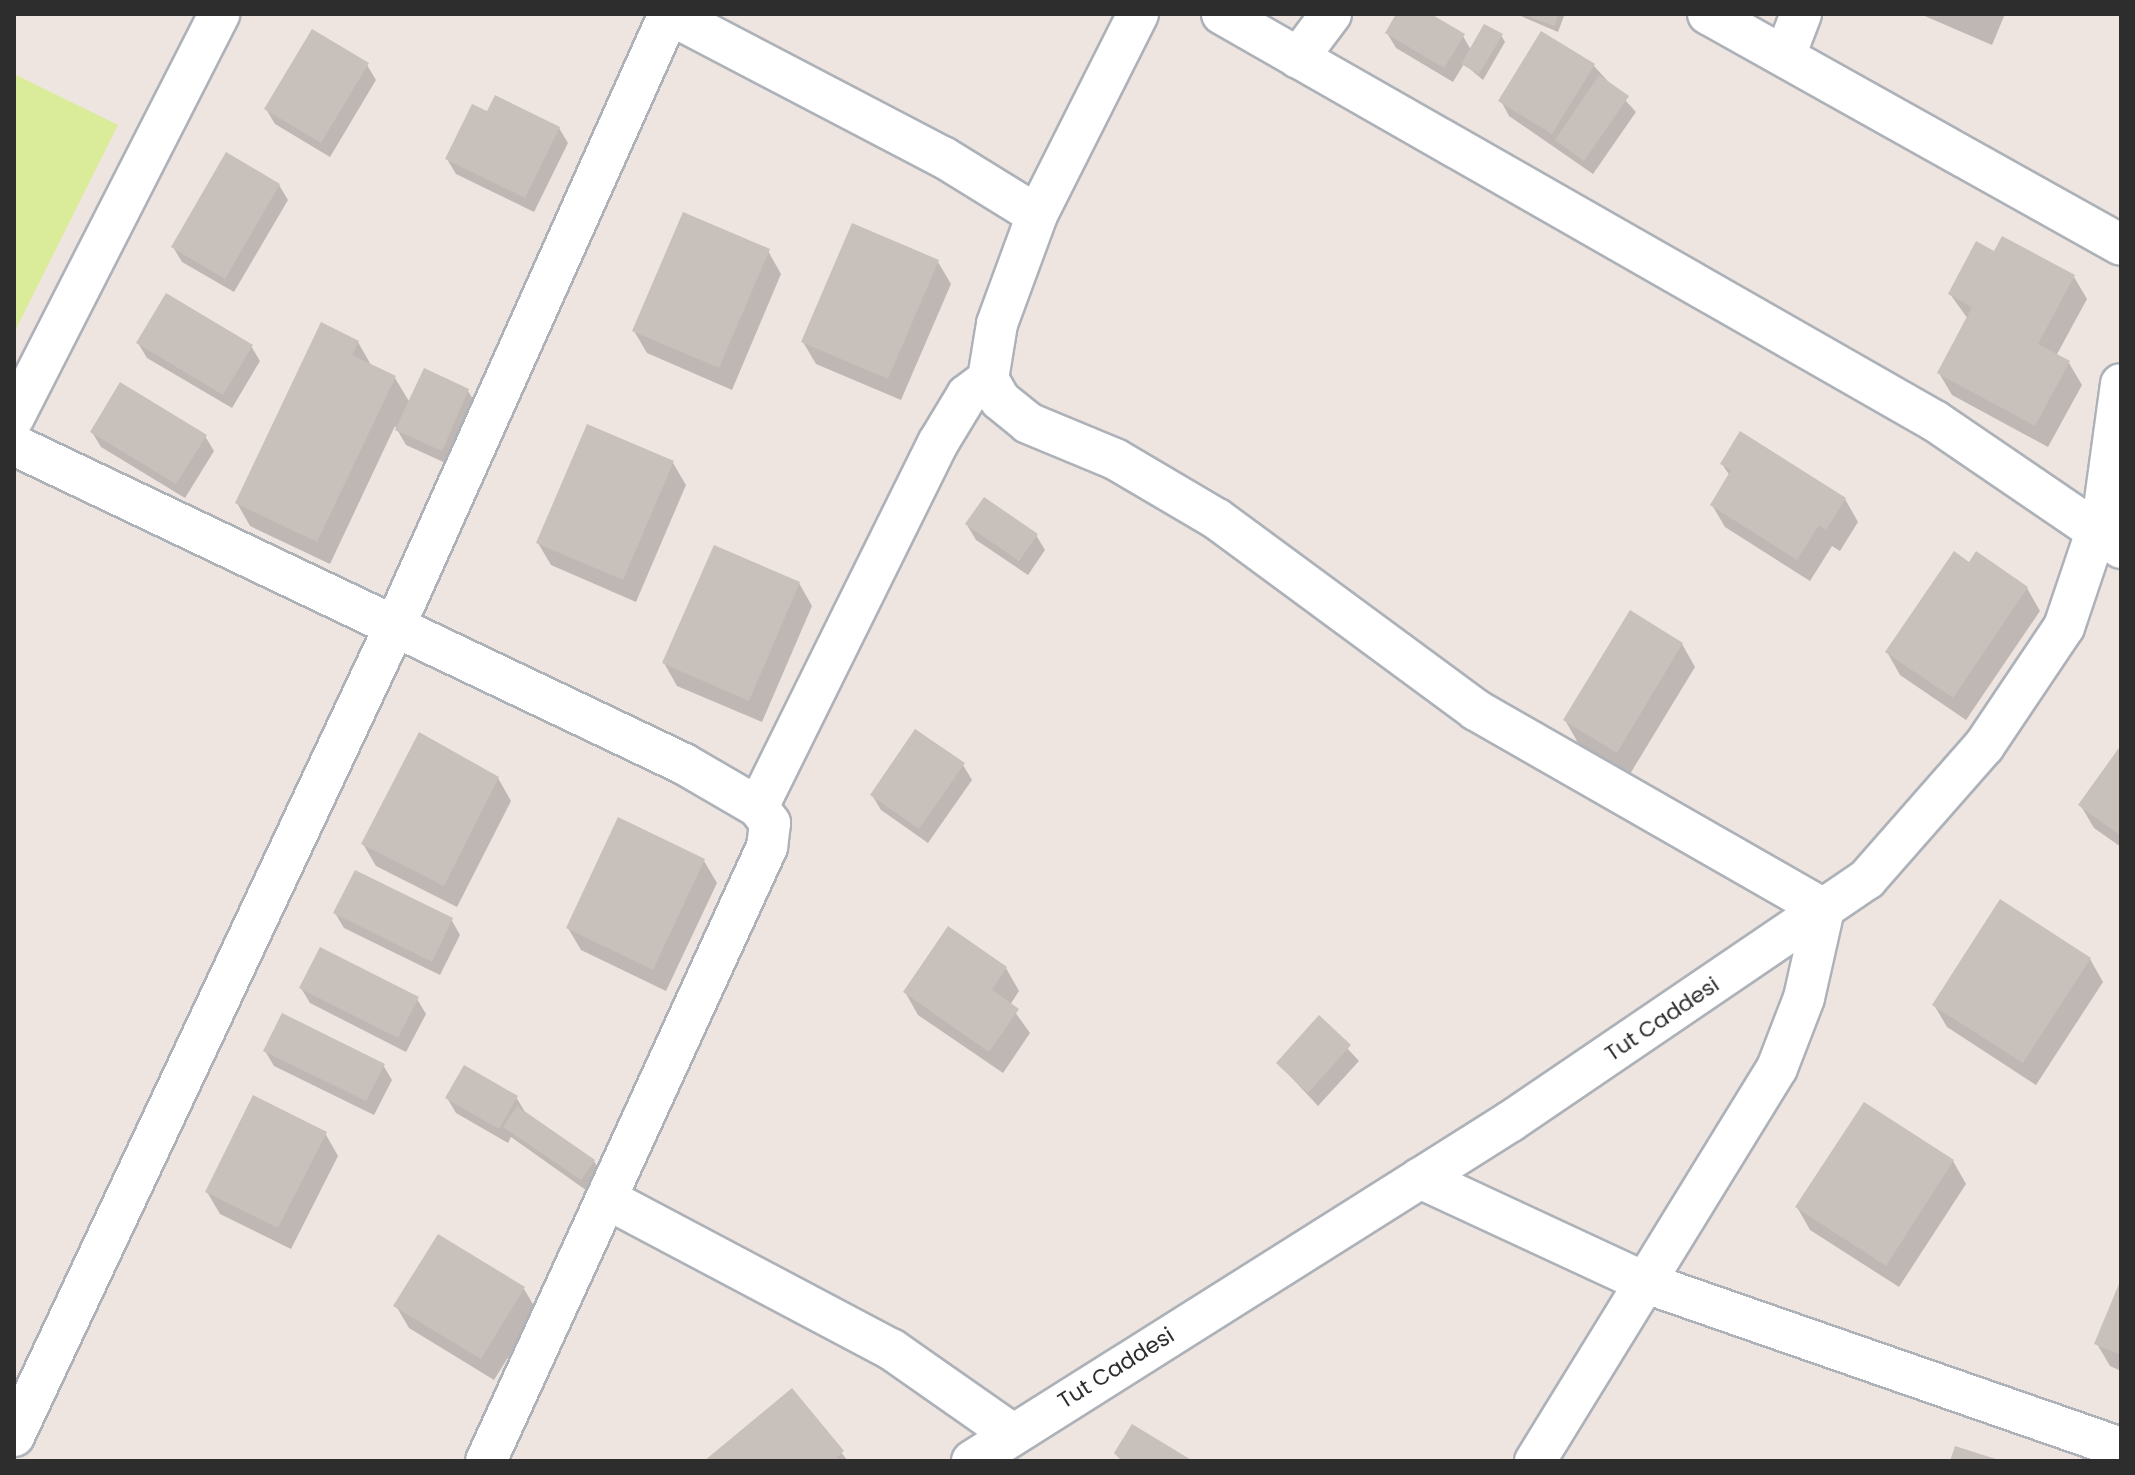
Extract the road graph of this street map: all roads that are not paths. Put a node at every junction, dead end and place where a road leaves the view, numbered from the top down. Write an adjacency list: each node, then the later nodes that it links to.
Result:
1 (219, 14): 14 (street)
2 (669, 14): 10 (street); 17 (street)
3 (1138, 14): 10 (street)
4 (1222, 14): 9 (street)
5 (1331, 14): 9 (street)
6 (1708, 14): 8 (street)
7 (1801, 14): 8 (street)
8 (1786, 53): 11 (street)
9 (1298, 58): 16 (street)
10 (1037, 215): 12 (street)
11 (2121, 245)
12 (988, 379): 18 (street); 19 (street)
13 (2121, 384): 16 (street, Tut Caddesi)
14 (14, 417)
15 (14, 445): 17 (street)
16 (2108, 541): 19 (street, Tut Caddesi)
17 (394, 628): 18 (street); 24 (street)
18 (758, 807): 21 (street)
19 (1824, 909): 20 (street, Tut Caddesi); 22 (street)
20 (1420, 1178): 22 (street); 23 (street, Tut Caddesi)
21 (609, 1200): 23 (street); 26 (street)
22 (1646, 1283): 25 (street); 28 (street)
23 (1011, 1433): 27 (street, Tut Caddesi)
24 (14, 1436)
25 (2121, 1448)
26 (486, 1461)
27 (972, 1461)
28 (1535, 1461)

